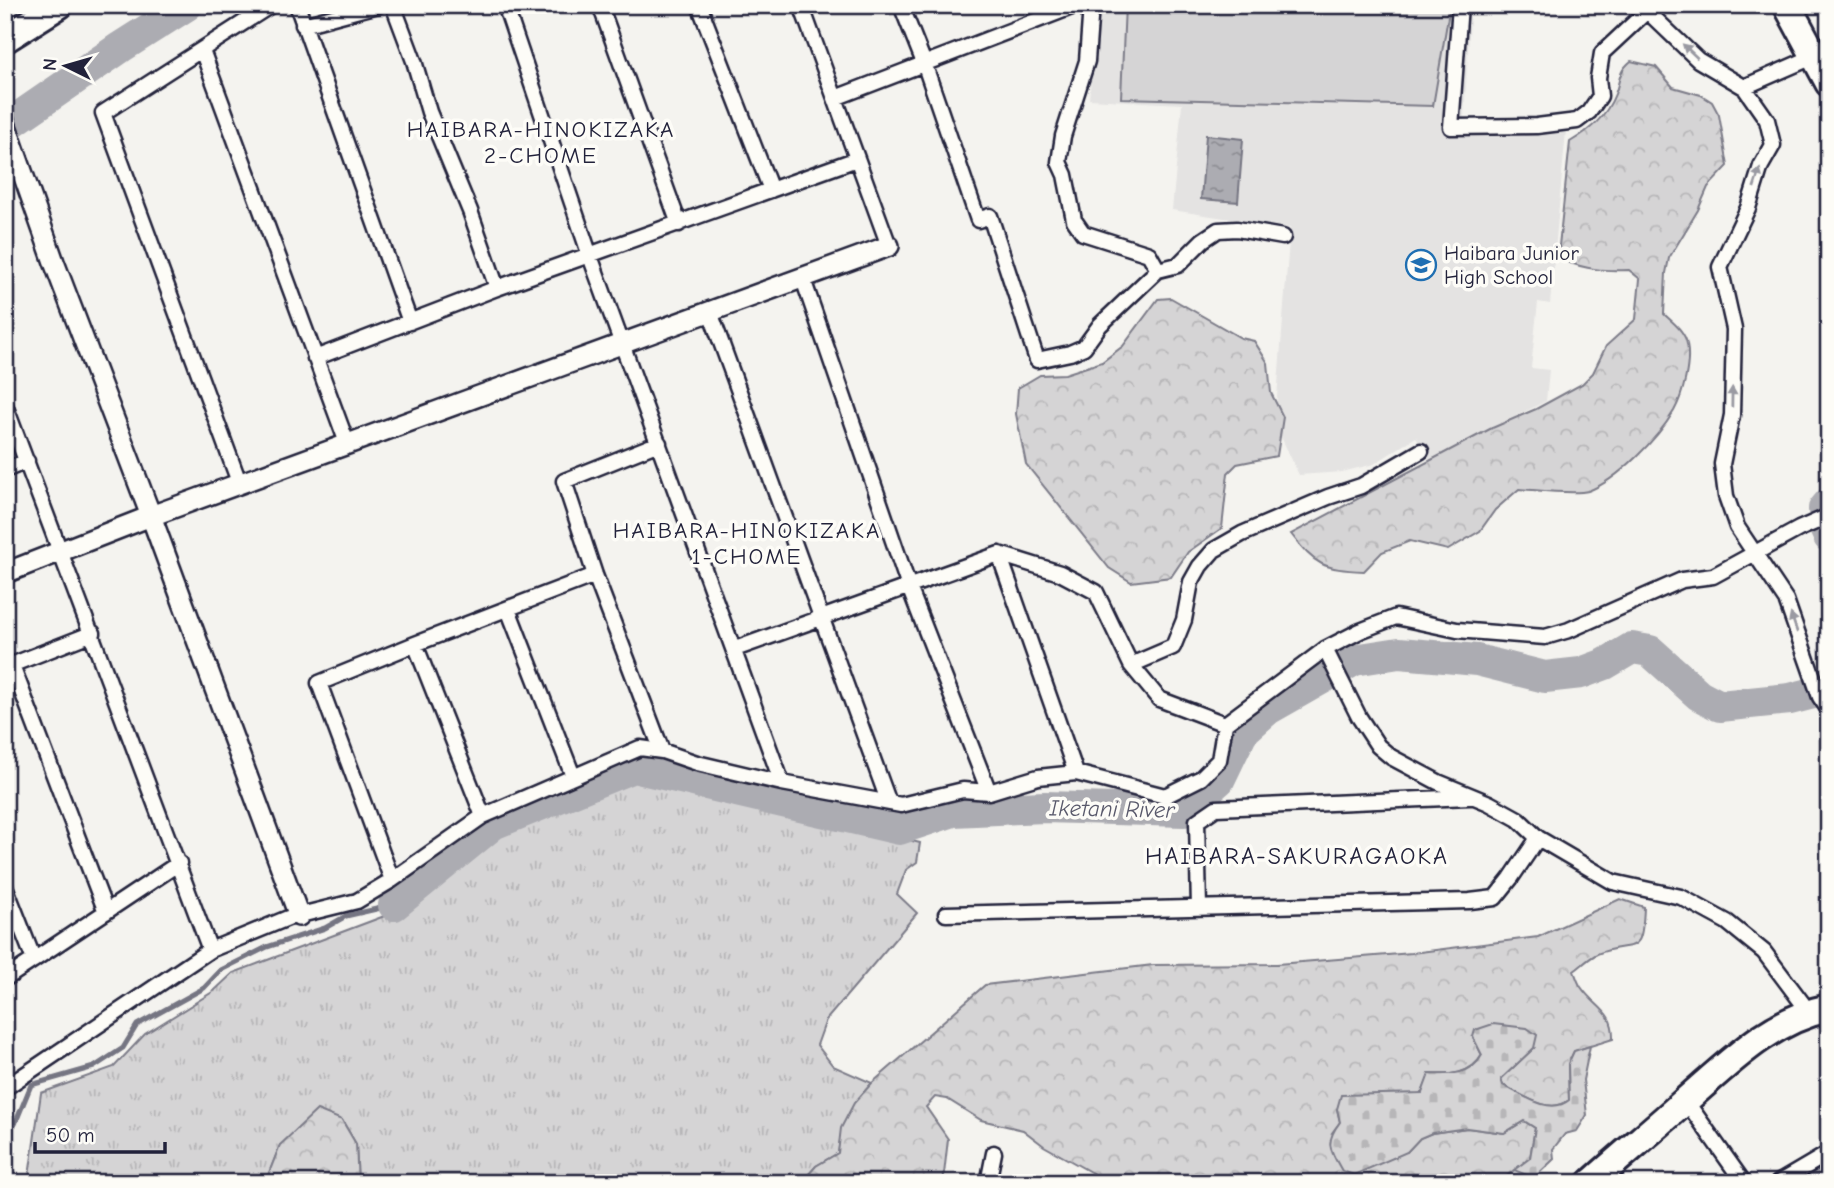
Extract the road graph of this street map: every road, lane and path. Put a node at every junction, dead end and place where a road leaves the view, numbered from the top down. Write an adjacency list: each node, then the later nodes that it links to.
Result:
1 (60, 5): 17 (highway)
2 (271, 5): 18 (street)
3 (297, 5): 16 (street)
4 (378, 5): 16 (street)
5 (393, 5): 33 (street)
6 (505, 5): 30 (street)
7 (600, 5): 27 (street)
8 (699, 5): 26 (street)
9 (801, 5): 23 (street)
10 (901, 5): 20 (street)
11 (1077, 5): 20 (street)
12 (1091, 5): 31 (street)
13 (1460, 5): 15 (street)
14 (1787, 5): 19 (highway)
15 (1646, 8): 22 (street, one-way to 15)
16 (303, 25): 35 (street)
17 (5, 39)
18 (202, 50): 37 (street); 44 (street)
19 (1815, 56): 21 (highway); 22 (street)
20 (924, 63): 23 (street); 31 (street)
21 (1829, 83)
22 (1744, 87): 48 (street, one-way to 22)
23 (835, 98): 25 (street)
24 (5, 123): 45 (street)
25 (858, 159): 26 (street); 29 (street)
26 (771, 190): 27 (street)
27 (679, 224): 30 (street)
28 (1283, 237): 31 (street)
29 (889, 246): 32 (street)
30 (590, 256): 33 (street); 36 (street)
31 (1158, 270)
32 (803, 279): 34 (street); 52 (street)
33 (497, 288): 35 (street)
34 (710, 312): 36 (street); 54 (street)
35 (410, 322): 37 (street)
36 (624, 344): 39 (street); 40 (street)
37 (314, 358): 39 (street)
38 (5, 405): 42 (street)
39 (347, 443): 44 (street)
40 (659, 443): 51 (street); 57 (street)
41 (1421, 451): 59 (street)
42 (27, 461): 43 (street); 47 (street)
43 (5, 470)
44 (239, 482): 45 (street)
45 (152, 516): 47 (street); 78 (street)
46 (1824, 518): 48 (street)
47 (61, 551): 50 (street); 55 (street)
48 (1755, 553): 58 (street); 61 (street, one-way to 48)
49 (999, 554): 52 (street); 59 (street); 64 (street)
50 (5, 573)
51 (595, 575): 53 (street); 63 (street)
52 (909, 587): 54 (street); 67 (street)
53 (508, 609): 56 (street); 65 (street)
54 (820, 617): 57 (street); 69 (street)
55 (93, 633): 60 (street); 72 (street)
56 (415, 644): 70 (street); 73 (street)
57 (735, 649): 66 (street)
58 (1325, 649): 62 (street); 68 (street)
59 (1131, 665): 62 (street)
60 (9, 666): 76 (street)
61 (1829, 710)
62 (1225, 724): 64 (street)
63 (662, 751): 65 (street); 66 (street)
64 (1076, 773): 67 (street)
65 (573, 776): 70 (street)
66 (782, 783): 69 (street)
67 (989, 792): 69 (street)
68 (1472, 797): 71 (street); 75 (street)
69 (888, 803)
70 (483, 816): 73 (street)
71 (1538, 838): 75 (street); 82 (street)
72 (179, 863): 76 (street); 79 (street)
73 (392, 880): 78 (street)
74 (5, 886): 80 (street)
75 (1199, 908): 77 (street)
76 (106, 912): 80 (street)
77 (946, 914)
78 (299, 916): 79 (street)
79 (210, 950): 83 (street)
80 (34, 960): 81 (street)
81 (5, 979)
82 (1819, 1010): 84 (highway)
83 (5, 1088)
84 (1686, 1101): 88 (highway); 89 (street)
85 (994, 1153): 87 (street)
86 (1829, 1153): 90 (street)
87 (988, 1183)
88 (1591, 1183)
89 (1744, 1183)
90 (1778, 1183)

